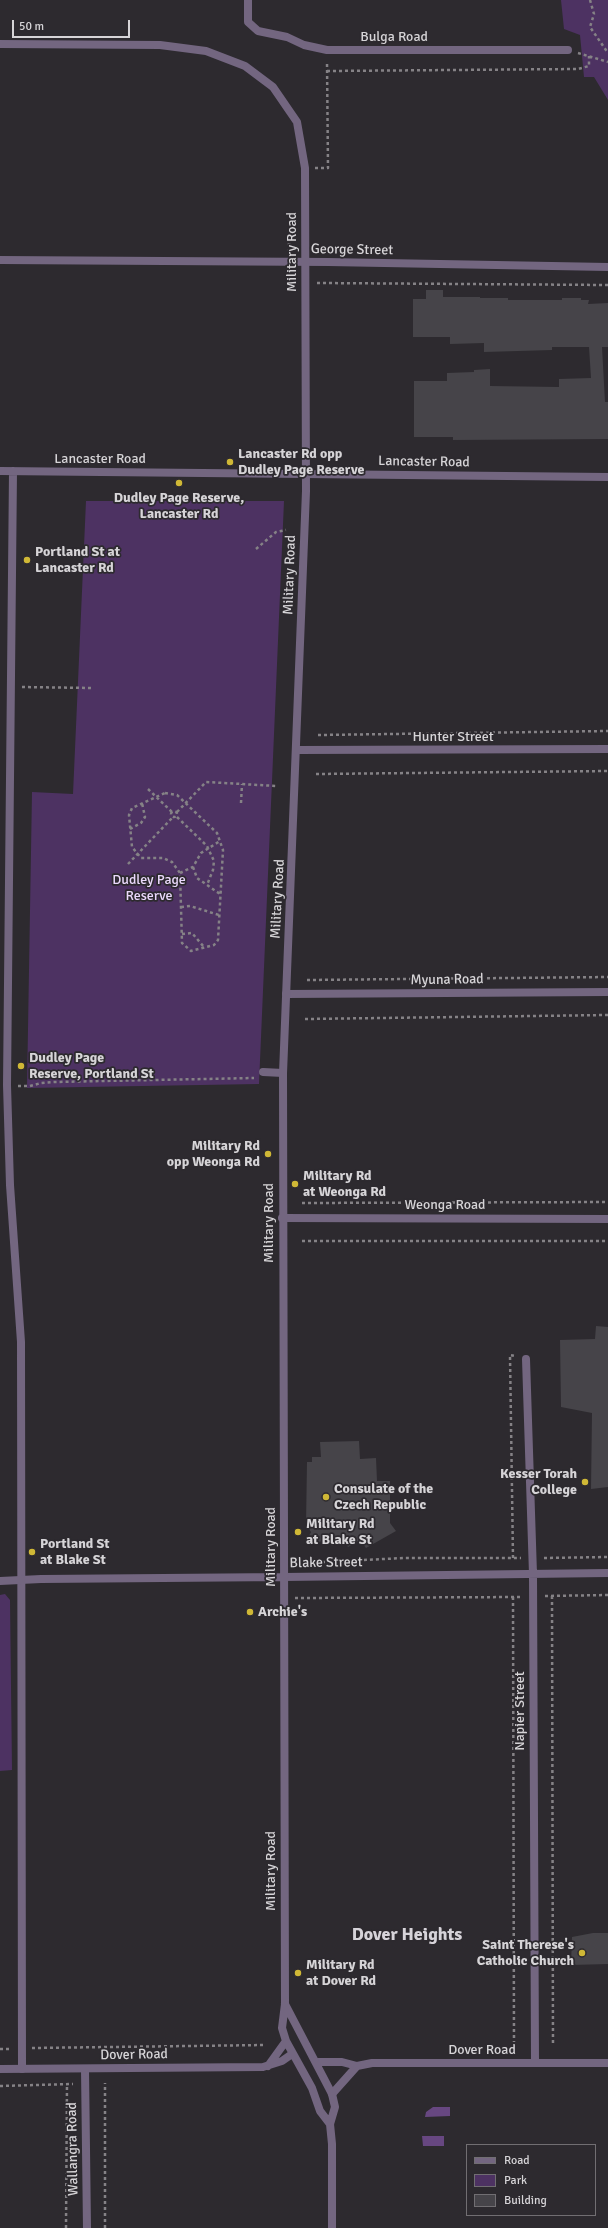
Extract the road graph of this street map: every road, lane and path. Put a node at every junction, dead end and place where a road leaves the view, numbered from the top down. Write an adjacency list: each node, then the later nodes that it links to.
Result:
1 (248, 0): 4 (street, Bulga Road)
2 (590, 0): 6 (path)
3 (0, 44): 10 (street, Military Road)
4 (327, 50): 5 (street, Bulga Road); 9 (path)
5 (568, 50): 7 (path)
6 (608, 54)
7 (589, 56): 8 (path); 9 (path)
8 (608, 62)
9 (327, 70): 10 (path)
10 (305, 168): 12 (street, Military Road)
11 (0, 260): 12 (street, George Street)
12 (305, 262): 13 (street, George Street); 15 (street, Military Road)
13 (608, 268)
14 (290, 283): 15 (path)
15 (305, 283): 16 (path); 21 (street, Military Road)
16 (608, 285)
17 (290, 453): 18 (path)
18 (290, 459)
19 (0, 471): 20 (street, Lancaster Road)
20 (13, 471): 21 (street, Lancaster Road); 25 (street)
21 (306, 474): 22 (street, Lancaster Road); 30 (street, Military Road)
22 (608, 477)
23 (286, 530): 24 (path)
24 (256, 549)
25 (12, 686): 26 (path); 81 (street)
26 (93, 688)
27 (608, 732): 28 (path)
28 (318, 735)
29 (608, 749): 30 (street, Hunter Street)
30 (297, 750): 60 (street, Military Road)
31 (608, 771): 32 (path)
32 (316, 774)
33 (242, 784): 34 (path); 38 (path); 39 (path)
34 (277, 786)
35 (148, 788): 36 (path)
36 (156, 797): 37 (path); 38 (path); 40 (path)
37 (142, 803): 44 (path); 44 (path)
38 (185, 803): 41 (path); 45 (path)
39 (241, 803)
40 (172, 812): 41 (path); 42 (path)
41 (177, 812): 43 (path)
42 (173, 817): 43 (path); 47 (path)
43 (177, 817): 46 (path)
44 (130, 829): 47 (path)
45 (220, 842): 46 (path); 52 (path)
46 (208, 849): 49 (path); 51 (path)
47 (138, 854): 48 (path); 50 (path)
48 (128, 864)
49 (193, 867): 50 (path); 51 (path)
50 (180, 873): 53 (path)
51 (206, 885): 52 (path)
52 (220, 894): 54 (path)
53 (181, 907): 54 (path); 55 (path)
54 (219, 915): 56 (path)
55 (182, 934): 56 (path); 56 (path)
56 (204, 947)
57 (608, 977): 58 (path)
58 (306, 980)
59 (608, 992): 60 (street, Myuna Road)
60 (286, 994): 64 (street, Military Road)
61 (608, 1015): 62 (path)
62 (305, 1019)
63 (263, 1072): 64 (street)
64 (283, 1073): 69 (street, Military Road)
65 (255, 1078): 66 (path)
66 (30, 1086)
67 (608, 1202): 68 (path)
68 (302, 1203)
69 (282, 1218): 70 (street, Weonga Road); 80 (street, Military Road)
70 (608, 1219)
71 (302, 1241): 72 (path)
72 (608, 1241)
73 (526, 1359): 75 (path); 76 (street, Napier Street)
74 (608, 1557): 76 (path)
75 (513, 1558): 76 (path); 77 (path)
76 (532, 1558): 79 (street, Napier Street)
77 (302, 1564)
78 (608, 1573): 79 (street, Blake Street)
79 (533, 1574): 80 (street, Blake Street); 87 (street, Napier Street)
80 (284, 1577): 81 (street, Blake Street); 88 (street, Military Road)
81 (21, 1580): 82 (street, Blake Street); 93 (street)
82 (0, 1581)
83 (608, 1595): 84 (path)
84 (552, 1596): 87 (path); 92 (path)
85 (293, 1597): 86 (path)
86 (513, 1597): 87 (path); 90 (path)
87 (533, 1597): 97 (street, Napier Street)
88 (285, 2004): 89 (street, Military Road); 96 (street, Military Road)
89 (286, 2041): 95 (street, Military Road); 99 (street)
90 (514, 2042)
91 (266, 2045): 93 (path)
92 (553, 2046)
93 (22, 2049): 94 (path); 102 (street)
94 (0, 2050)
95 (292, 2054): 99 (street, Dover Road); 109 (street, Military Road)
96 (317, 2062): 100 (street, Dover Road); 108 (street, Military Road)
97 (535, 2063): 98 (street, Dover Road); 100 (street, Dover Road)
98 (608, 2064)
99 (268, 2066): 103 (street, Dover Road)
100 (357, 2066): 108 (street)
101 (0, 2069): 102 (street, Dover Road)
102 (22, 2069): 103 (street, Dover Road)
103 (85, 2069): 111 (street, Wallangra Road)
104 (76, 2083): 106 (path)
105 (105, 2083): 112 (path)
106 (67, 2084): 107 (path); 110 (path)
107 (0, 2086)
108 (332, 2094): 109 (street, Military Road)
109 (330, 2124): 113 (street, Military Road)
110 (66, 2228)
111 (87, 2228)
112 (105, 2228)
113 (332, 2228)

